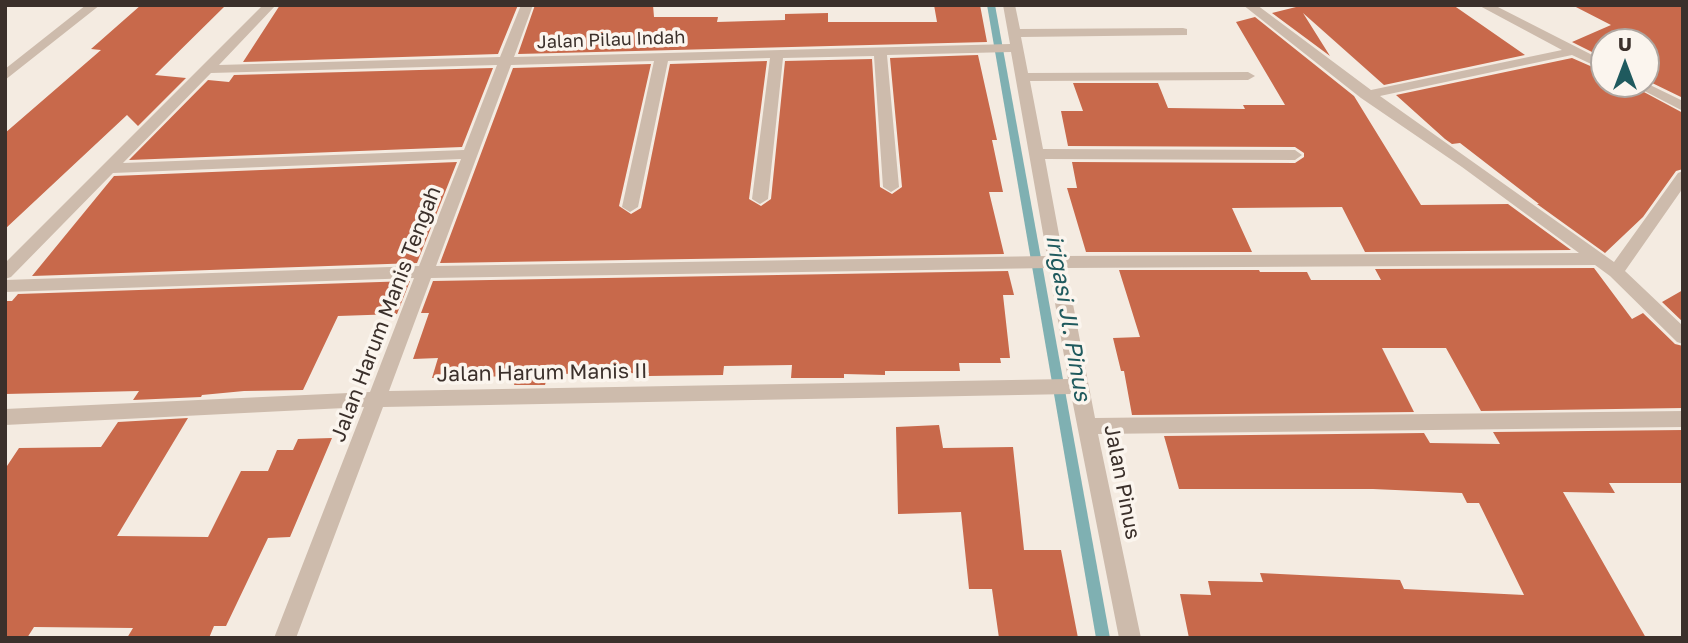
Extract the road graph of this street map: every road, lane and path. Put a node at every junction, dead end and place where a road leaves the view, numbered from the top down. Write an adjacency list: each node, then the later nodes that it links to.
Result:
1 (94, 5): 16 (street)
2 (270, 5): 15 (street)
3 (527, 5): 14 (street, Jalan Harum Manis Tengah)
4 (1009, 5): 8 (street, Jalan Pinus)
5 (1250, 5): 19 (street)
6 (1485, 5): 10 (street)
7 (1183, 32): 8 (street, Jalan Pilau Indah)
8 (1016, 41): 9 (street, Jalan Pilau Indah); 18 (street, Jalan Pinus)
9 (880, 50): 11 (street, Jalan Pilau Indah); 27 (street)
10 (1573, 51): 13 (street); 19 (street)
11 (777, 52): 12 (street, Jalan Pilau Indah); 28 (street)
12 (662, 56): 14 (street, Jalan Pilau Indah); 29 (street)
13 (1590, 59)
14 (508, 61): 15 (street, Jalan Pilau Indah); 22 (street, Jalan Harum Manis Tengah)
15 (206, 69): 25 (street)
16 (5, 76)
17 (1248, 76): 18 (street)
18 (1023, 77): 23 (street, Jalan Pinus)
19 (1366, 95): 30 (street)
20 (1660, 95): 21 (street)
21 (1683, 107)
22 (472, 154): 25 (street); 32 (street, Jalan Harum Manis Tengah)
23 (1038, 154): 24 (street); 31 (street, Jalan Pinus)
24 (1295, 155)
25 (109, 168): 34 (street)
26 (1683, 176): 33 (street)
27 (891, 187)
28 (760, 199)
29 (630, 206)
30 (1598, 260): 31 (street); 33 (street)
31 (1057, 262): 32 (street); 37 (street, Jalan Pinus)
32 (427, 272): 35 (street); 38 (street, Jalan Harum Manis Tengah)
33 (1616, 272): 36 (street)
34 (5, 273)
35 (5, 286)
36 (1683, 337)
37 (1079, 386): 38 (street, Jalan Harum Manis II); 41 (street, Jalan Pinus)
38 (378, 399): 39 (street, Jalan Harum Manis II); 42 (street, Jalan Harum Manis Tengah)
39 (5, 417)
40 (1683, 419): 41 (street)
41 (1087, 426): 43 (street, Jalan Pinus)
42 (285, 638)
43 (1130, 638)

